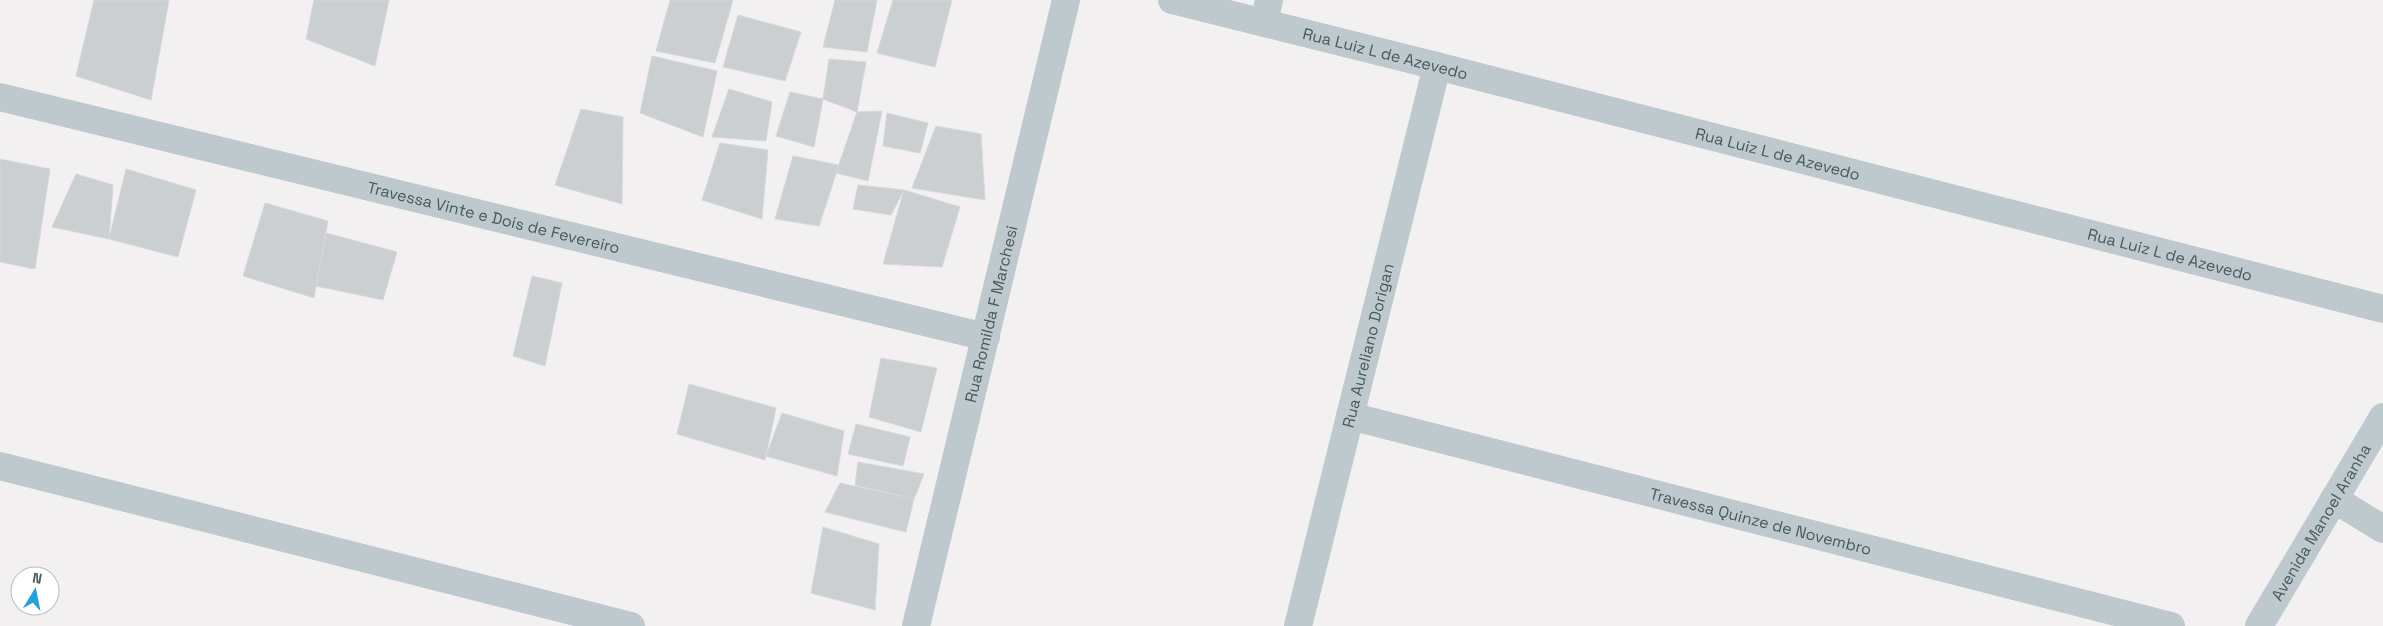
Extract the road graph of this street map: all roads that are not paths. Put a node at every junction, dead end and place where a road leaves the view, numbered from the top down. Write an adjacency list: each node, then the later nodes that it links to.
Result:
1 (1066, 0): 7 (street, Rua Romilda F Marchesi)
2 (1172, 0): 3 (street, Rua Luiz L de Azevedo)
3 (1266, 12): 4 (street, Rua Luiz L de Azevedo)
4 (1437, 66): 6 (street, Rua Luiz L de Azevedo); 8 (street, Rua Aureliano Dorigan)
5 (0, 97): 7 (street, Travessa Vinte e Dois de Fevereiro)
6 (2383, 310)
7 (986, 337): 14 (street, Rua Romilda F Marchesi)
8 (1350, 416): 15 (street, Rua Aureliano Dorigan); 16 (street, Travessa Quinze de Novembro)
9 (2383, 417): 11 (street, Avenida Manoel Aranha)
10 (0, 466): 13 (street)
11 (2334, 499): 12 (street); 17 (street, Avenida Manoel Aranha)
12 (2383, 529)
13 (632, 626)
14 (916, 626)
15 (1298, 626)
16 (2171, 626)
17 (2259, 626)

